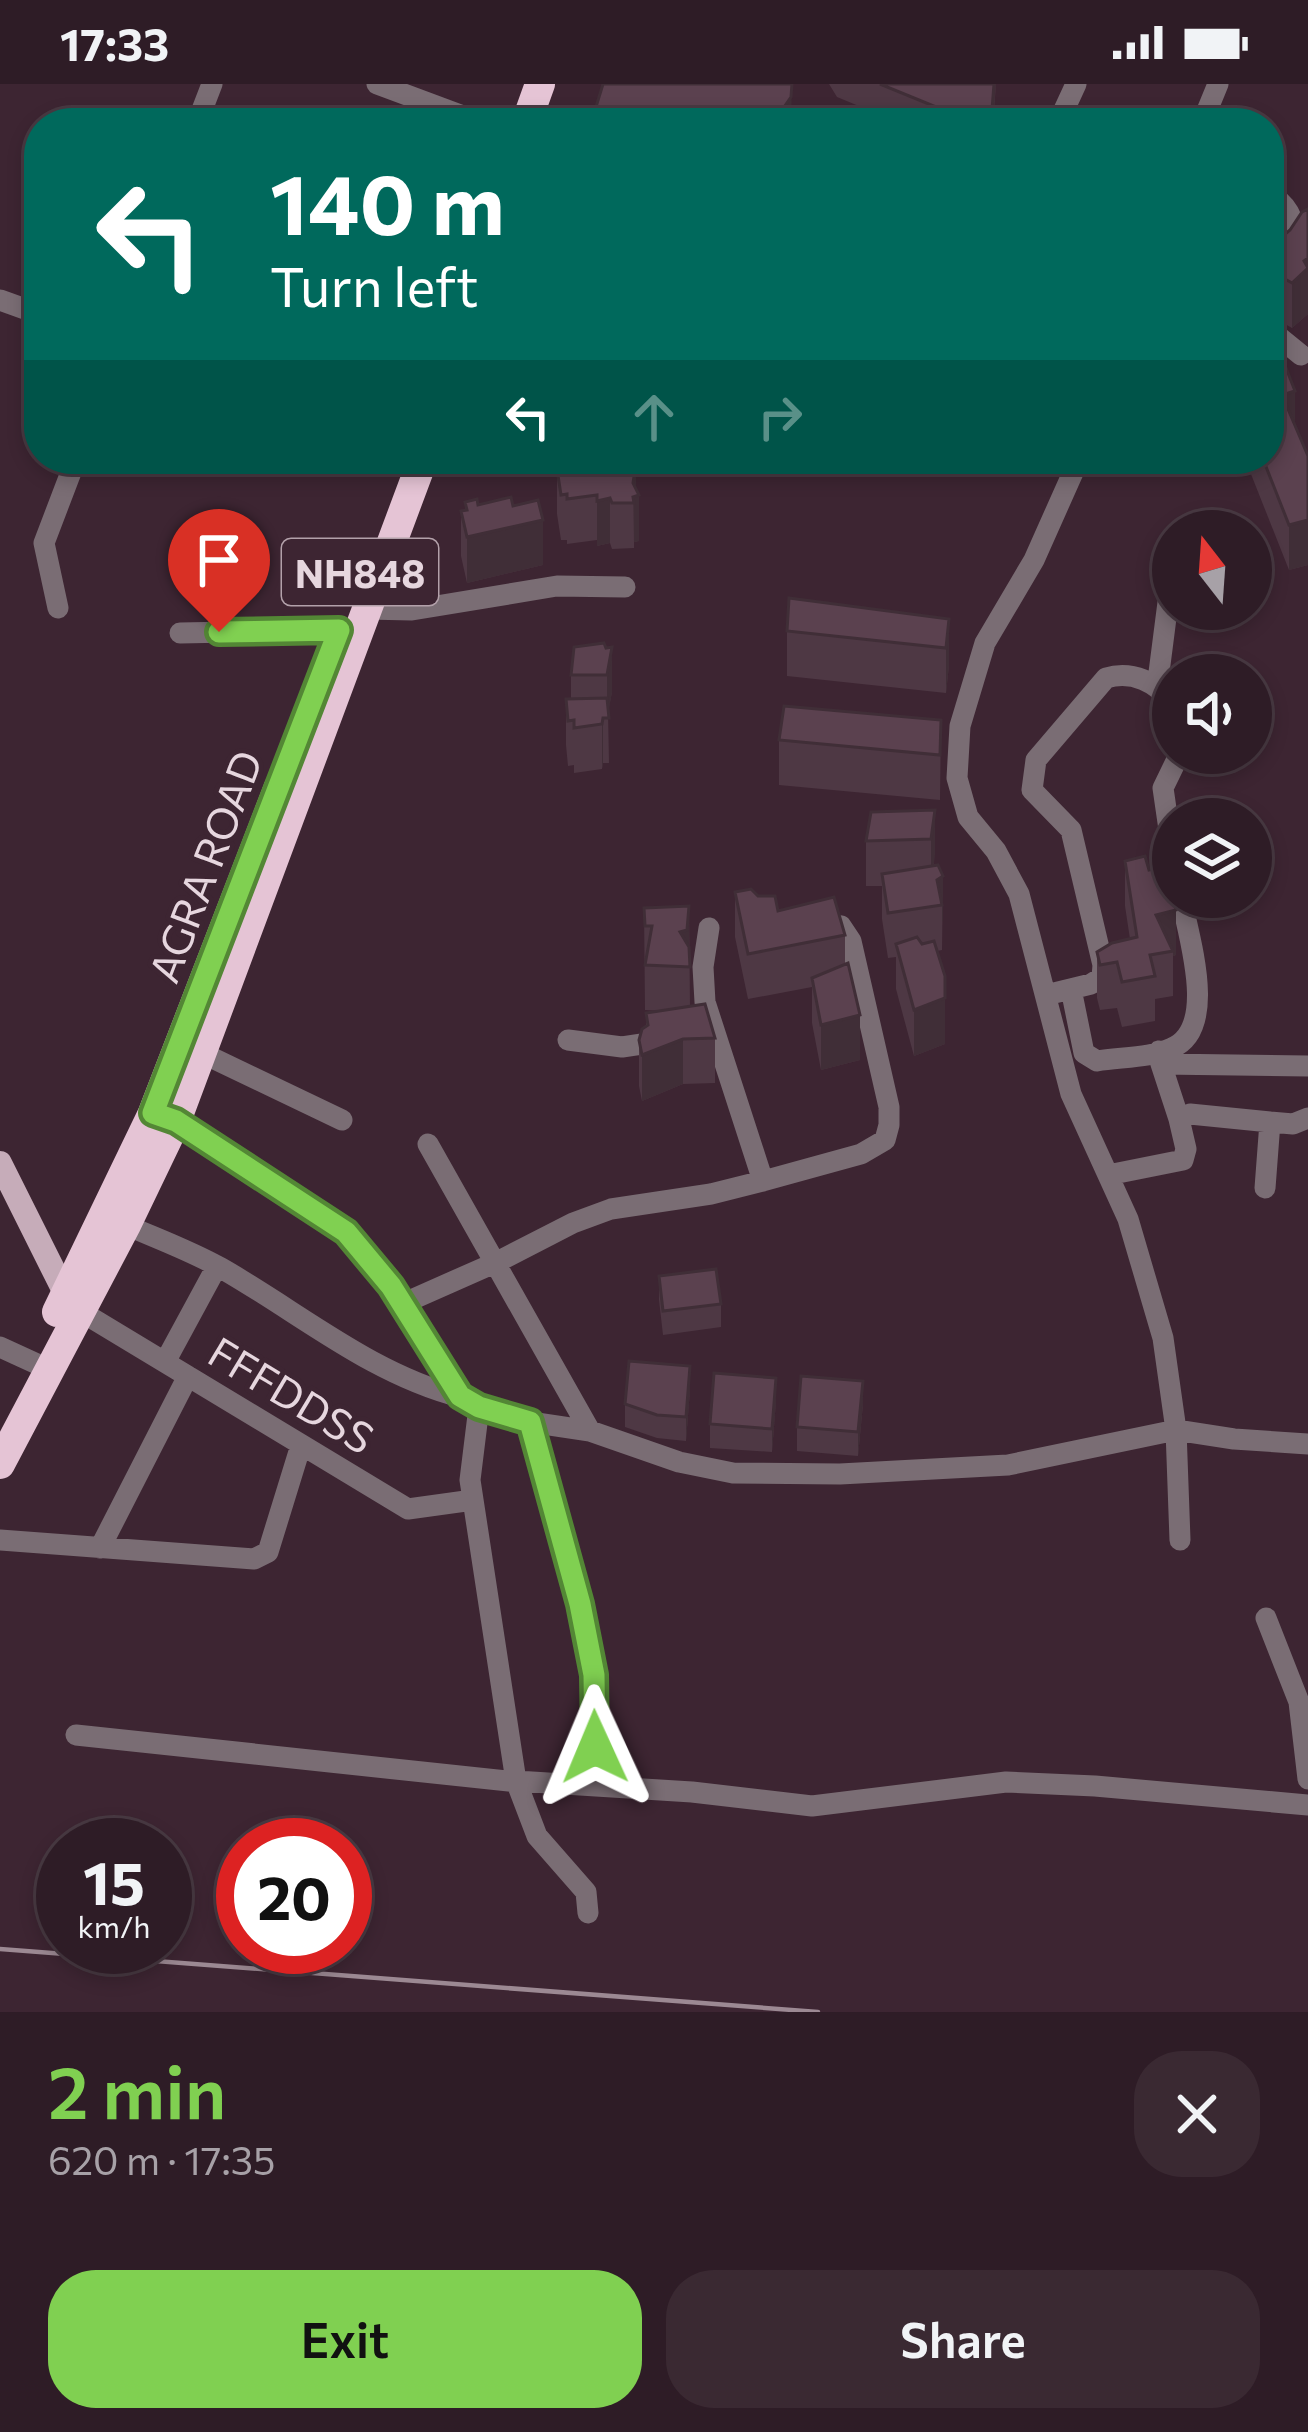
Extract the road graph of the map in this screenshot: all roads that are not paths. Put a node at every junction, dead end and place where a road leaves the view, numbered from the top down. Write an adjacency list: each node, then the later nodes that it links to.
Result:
1 (376, 84): 2 (street)
2 (441, 108)
3 (1284, 204): 5 (street)
4 (1308, 241): 6 (street)
5 (1284, 252)
6 (1284, 264)
7 (70, 474): 12 (street)
8 (396, 474): 14 (highway, AGRA ROAD / NH848)
9 (417, 474): 13 (highway, AGRA ROAD / NH848)
10 (1072, 474): 21 (street)
11 (625, 587): 13 (street)
12 (58, 608)
13 (366, 609): 24 (highway, AGRA ROAD / NH848)
14 (339, 630): 15 (street); 27 (highway, AGRA ROAD / NH848)
15 (180, 633)
16 (1152, 689): 20 (street)
17 (1184, 918): 25 (street)
18 (785, 926): 35 (street)
19 (709, 928): 22 (street)
20 (1071, 989): 21 (street); 25 (street)
21 (1046, 995): 34 (street)
22 (697, 1035): 23 (street); 35 (street)
23 (568, 1040)
24 (202, 1053): 27 (highway, AGRA ROAD / NH848); 30 (street)
25 (1160, 1057): 26 (street); 29 (street)
26 (1308, 1066)
27 (165, 1117): 37 (highway, AGRA ROAD / NH848); 40 (highway, AGRA ROAD / NH848); 41 (street)
28 (1308, 1118): 31 (street)
29 (1179, 1119): 31 (street); 34 (street)
30 (342, 1120)
31 (1270, 1122): 36 (street)
32 (428, 1144): 38 (street)
33 (0, 1162): 40 (main road)
34 (1108, 1175): 49 (street)
35 (763, 1181): 38 (street)
36 (1265, 1188)
37 (126, 1225): 39 (street); 40 (highway, AGRA ROAD / NH848)
38 (497, 1262): 41 (street); 50 (street)
39 (218, 1266): 43 (street); 46 (street)
40 (73, 1303): 43 (street, FFFDDSS); 44 (highway, NH848)
41 (402, 1304): 46 (street)
42 (0, 1347): 44 (street)
43 (165, 1362): 45 (street, FFFDDSS)
44 (40, 1366): 48 (highway, NH848); 53 (highway, NH848)
45 (188, 1376): 51 (street, FFFDDSS); 57 (street)
46 (470, 1402): 47 (street); 54 (street)
47 (530, 1422): 50 (street); 60 (street)
48 (0, 1424)
49 (1175, 1430): 50 (street); 52 (street); 56 (street)
50 (590, 1431)
51 (301, 1444): 54 (street, FFFDDSS); 57 (street)
52 (1308, 1444)
53 (0, 1464)
54 (473, 1500): 62 (street)
55 (0, 1540): 57 (street)
56 (1180, 1540)
57 (100, 1548)
58 (1266, 1618): 61 (street)
59 (76, 1735): 62 (street)
60 (595, 1747)
61 (1308, 1779)
62 (517, 1781): 63 (street); 64 (street)
63 (1308, 1805)
64 (588, 1913)

